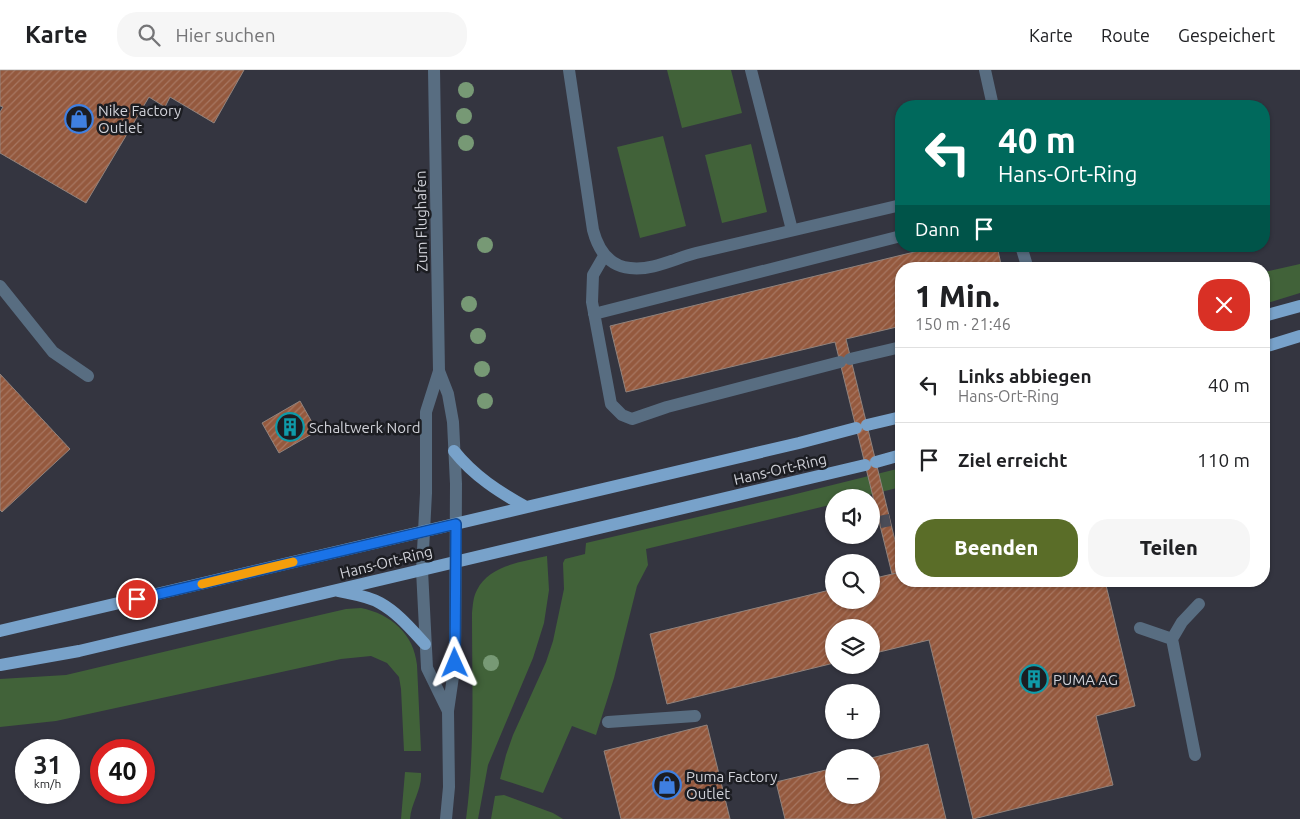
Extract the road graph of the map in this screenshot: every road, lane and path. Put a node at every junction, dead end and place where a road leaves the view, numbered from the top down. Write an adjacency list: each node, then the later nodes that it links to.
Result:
1 (434, 70): 17 (street, Zum Flughafen)
2 (569, 70): 9 (street)
3 (751, 70): 7 (street)
4 (985, 70): 5 (street)
5 (992, 100)
6 (895, 206): 7 (street)
7 (792, 230): 9 (street)
8 (895, 238): 12 (street)
9 (604, 256): 12 (street)
10 (0, 286): 18 (street)
11 (1300, 306): 13 (main road)
12 (594, 314): 16 (street)
13 (1270, 314)
14 (1300, 336): 15 (main road)
15 (1270, 345)
16 (895, 348)
17 (439, 371): 20 (street, Zum Flughafen); 24 (street, Zum Flughafen)
18 (88, 376)
19 (895, 419): 22 (main road, Hans-Ort-Ring)
20 (454, 451): 22 (main road); 23 (street, Zum Flughafen)
21 (895, 457): 25 (main road, Hans-Ort-Ring)
22 (526, 507): 23 (main road, Hans-Ort-Ring)
23 (456, 524): 24 (main road, Hans-Ort-Ring); 25 (street, Zum Flughafen)
24 (424, 531): 26 (street, Zum Flughafen); 30 (main road, Hans-Ort-Ring)
25 (455, 562): 26 (main road, Hans-Ort-Ring); 34 (street, Zum Flughafen)
26 (422, 570): 27 (main road, Hans-Ort-Ring); 32 (street, Zum Flughafen)
27 (336, 591): 32 (main road); 33 (main road, Hans-Ort-Ring)
28 (1198, 604): 31 (street)
29 (1140, 628): 31 (street)
30 (0, 632)
31 (1172, 639): 37 (street)
32 (425, 644): 34 (street, Zum Flughafen)
33 (0, 665)
34 (448, 711): 38 (street, Zum Flughafen)
35 (696, 716): 36 (street)
36 (608, 722)
37 (1195, 755)
38 (446, 819)

